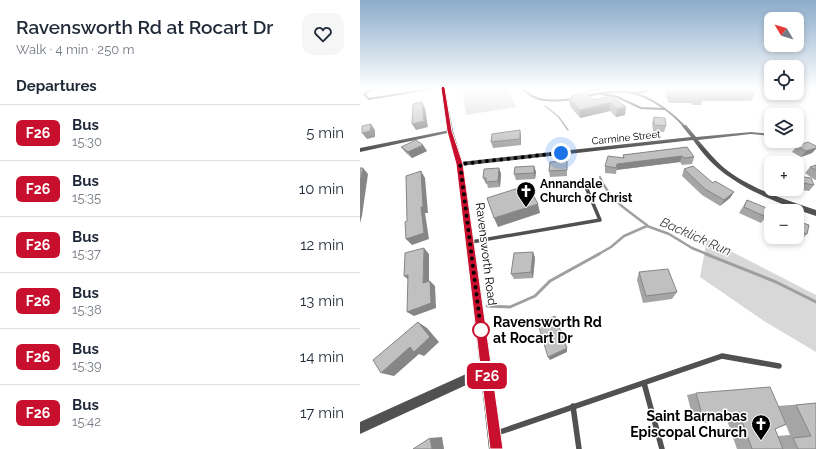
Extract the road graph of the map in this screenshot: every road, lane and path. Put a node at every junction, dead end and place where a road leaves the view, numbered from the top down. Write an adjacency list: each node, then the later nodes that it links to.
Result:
1 (446, 109): 4 (main road, Ravensworth Road)
2 (665, 109): 3 (lane)
3 (684, 126): 6 (street)
4 (450, 131): 7 (street); 8 (main road, Ravensworth Road)
5 (764, 134): 6 (street, Carmine Street)
6 (695, 139): 8 (street, Carmine Street); 10 (street)
7 (360, 150)
8 (460, 164): 11 (main road, Ravensworth Road)
9 (586, 187): 11 (lane)
10 (816, 213)
11 (470, 242): 13 (main road, Ravensworth Road)
12 (779, 366): 14 (lane)
13 (486, 370): 16 (street); 17 (main road, Ravensworth Road)
14 (644, 383): 15 (lane); 20 (lane)
15 (573, 406): 17 (lane); 19 (lane)
16 (360, 428)
17 (494, 434): 18 (main road, Ravensworth Road)
18 (496, 449)
19 (579, 449)
20 (662, 449)

